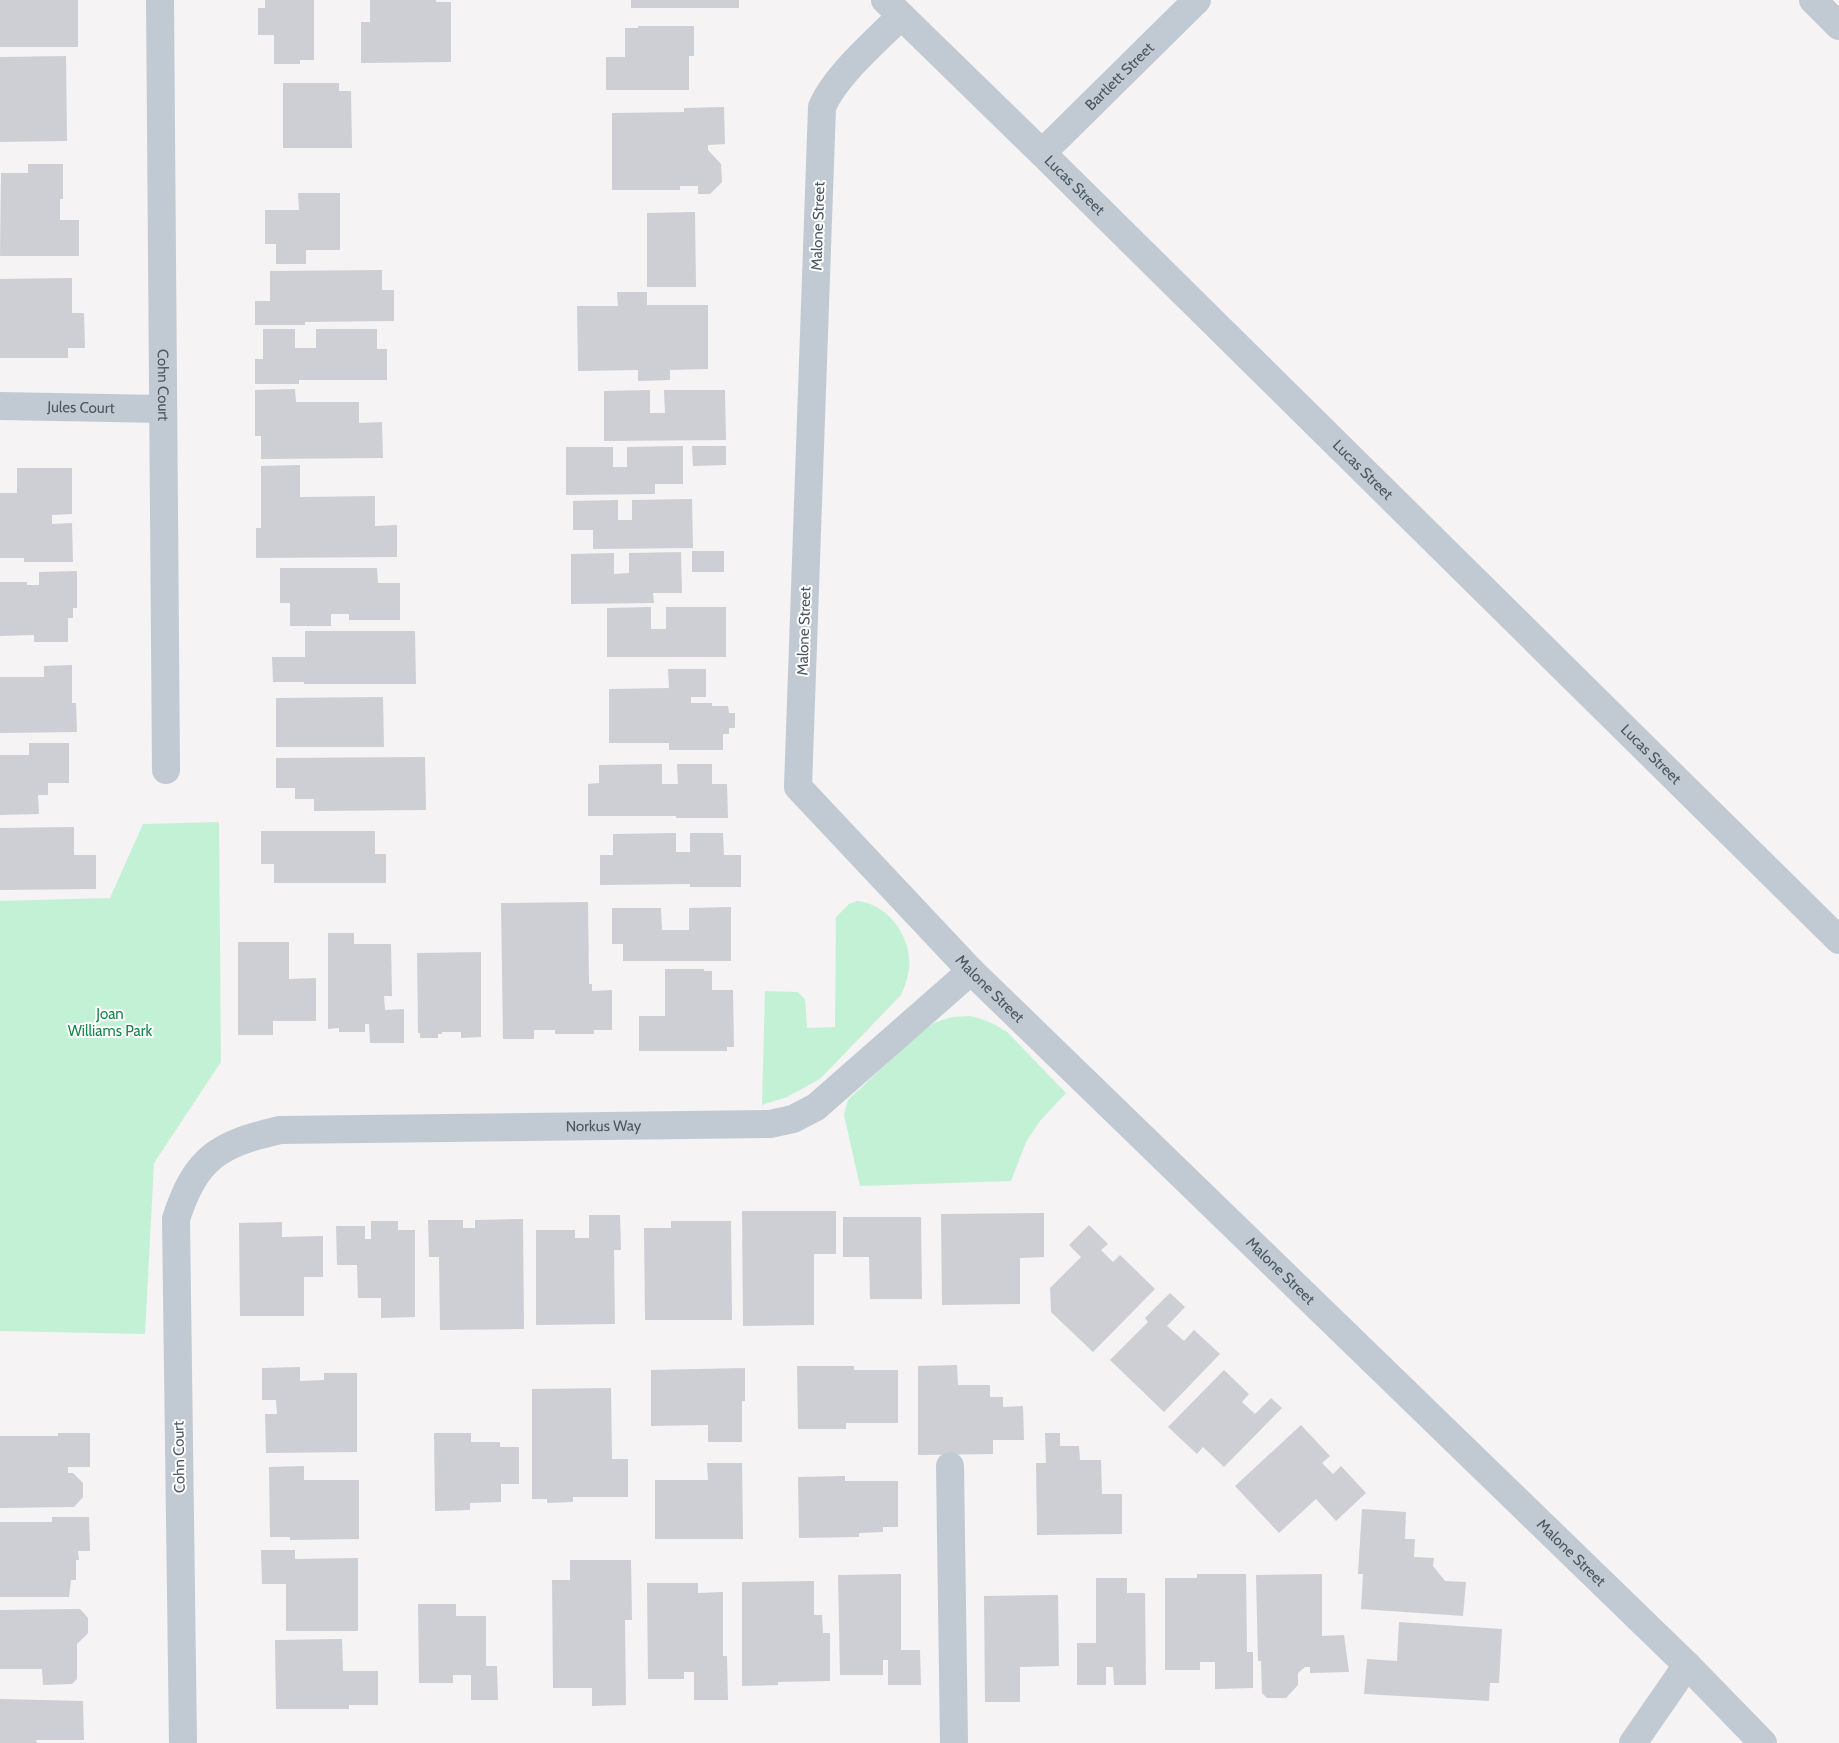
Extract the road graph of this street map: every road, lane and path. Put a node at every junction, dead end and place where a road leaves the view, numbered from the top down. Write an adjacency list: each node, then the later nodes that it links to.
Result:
1 (160, 0): 8 (street, Cohn Court)
2 (1197, 0): 6 (street, Bartlett Street)
3 (1812, 0): 5 (street)
4 (893, 8): 6 (street, Lucas Street); 11 (street, Malone Street)
5 (1839, 26)
6 (1042, 154): 10 (street, Lucas Street)
7 (0, 406): 8 (street, Jules Court)
8 (163, 409): 9 (street, Cohn Court)
9 (166, 770)
10 (1839, 940)
11 (972, 971): 12 (street, Norkus Way); 14 (street, Malone Street)
12 (195, 1175): 15 (street, Cohn Court)
13 (950, 1466): 16 (street)
14 (1687, 1666): 17 (street); 18 (street, Malone Street)
15 (183, 1743)
16 (954, 1743)
17 (1633, 1743)
18 (1763, 1743)

